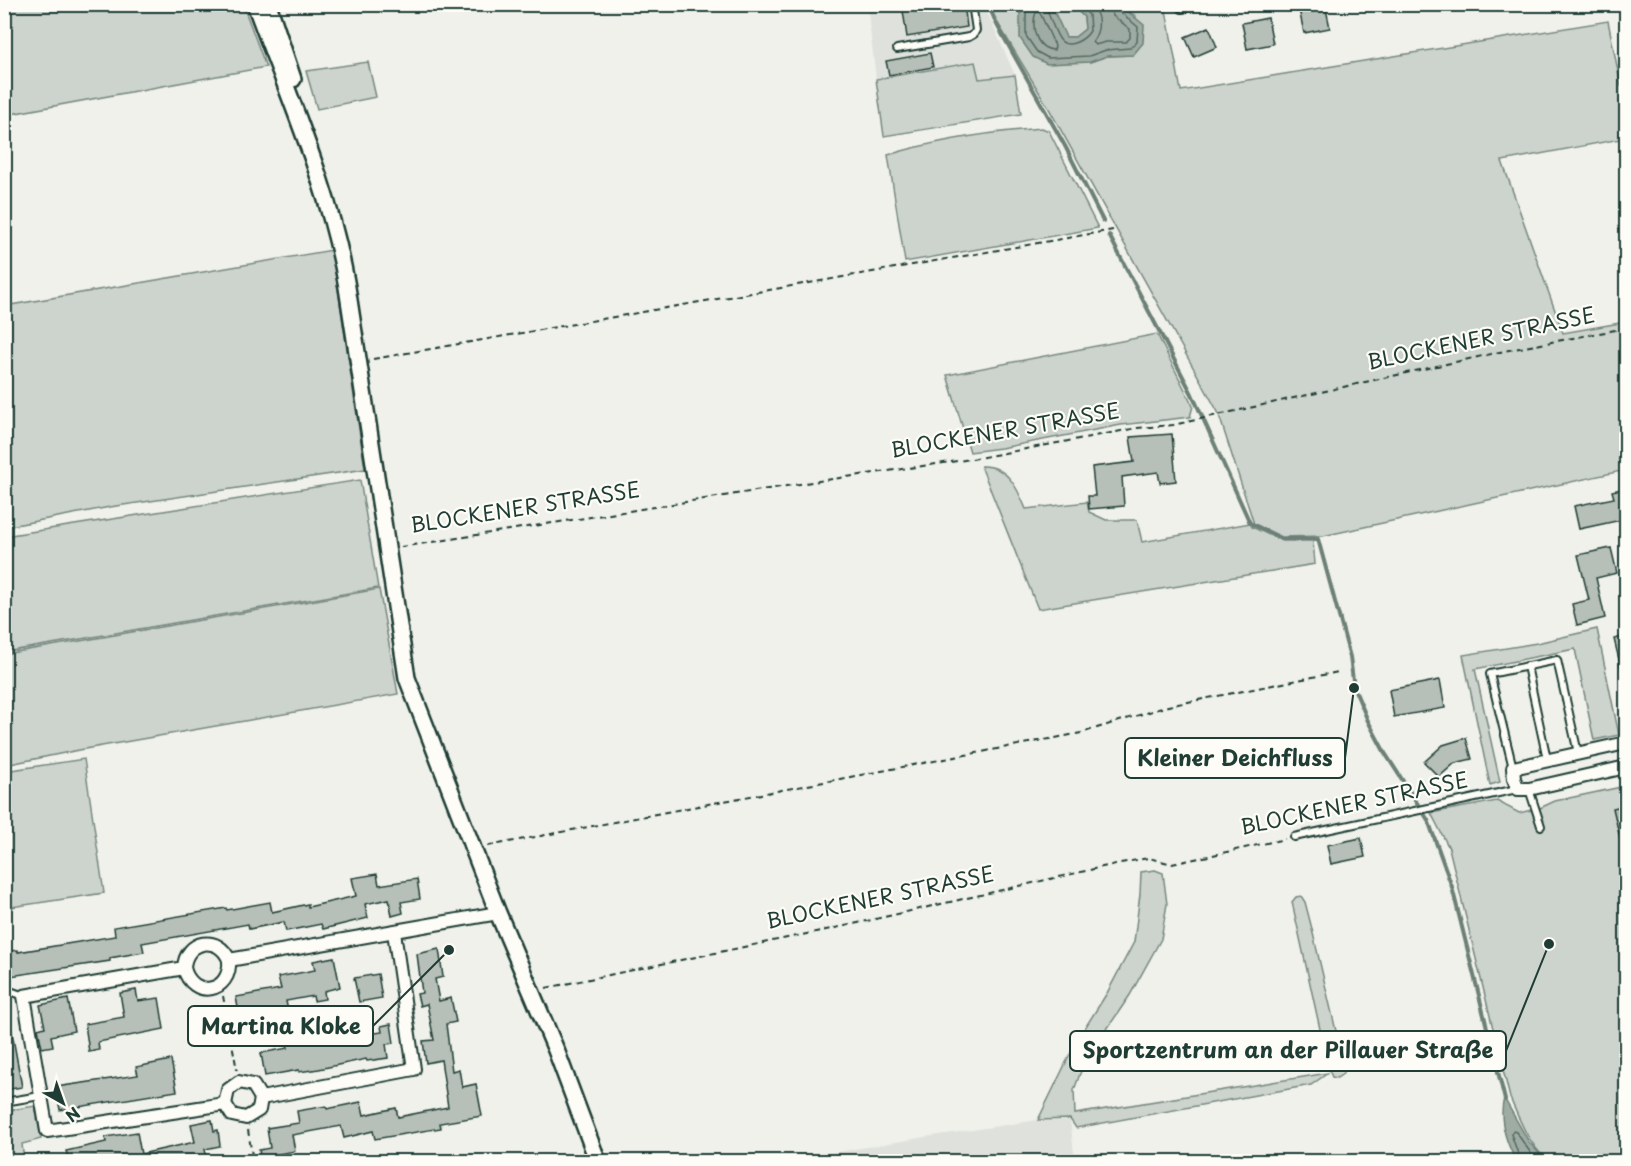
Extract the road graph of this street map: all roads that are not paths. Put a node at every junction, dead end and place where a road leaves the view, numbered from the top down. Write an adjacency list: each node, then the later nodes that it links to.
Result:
1 (255, 4): 5 (street, BLOCKENER STRASSE)
2 (268, 4): 5 (street, BLOCKENER STRASSE)
3 (972, 4): 4 (lane)
4 (897, 49)
5 (320, 177): 15 (street, BLOCKENER STRASSE)
6 (1527, 666): 8 (lane); 9 (lane); 11 (lane)
7 (1626, 743): 8 (street)
8 (1578, 753): 9 (street)
9 (1547, 759): 11 (street)
10 (1626, 767): 12 (street)
11 (1513, 768): 12 (street)
12 (1523, 789): 13 (lane); 14 (lane, BLOCKENER STRASSE)
13 (1541, 826)
14 (1294, 837)
15 (498, 913): 16 (street); 25 (street, BLOCKENER STRASSE)
16 (394, 932): 17 (street); 22 (street)
17 (229, 960): 18 (street); 18 (street)
18 (184, 968): 20 (street)
19 (4, 994): 20 (lane)
20 (24, 996): 21 (street)
21 (40, 1096): 23 (lane); 24 (street)
22 (261, 1098): 24 (street); 24 (street)
23 (4, 1102)
24 (225, 1104)
25 (598, 1161)

